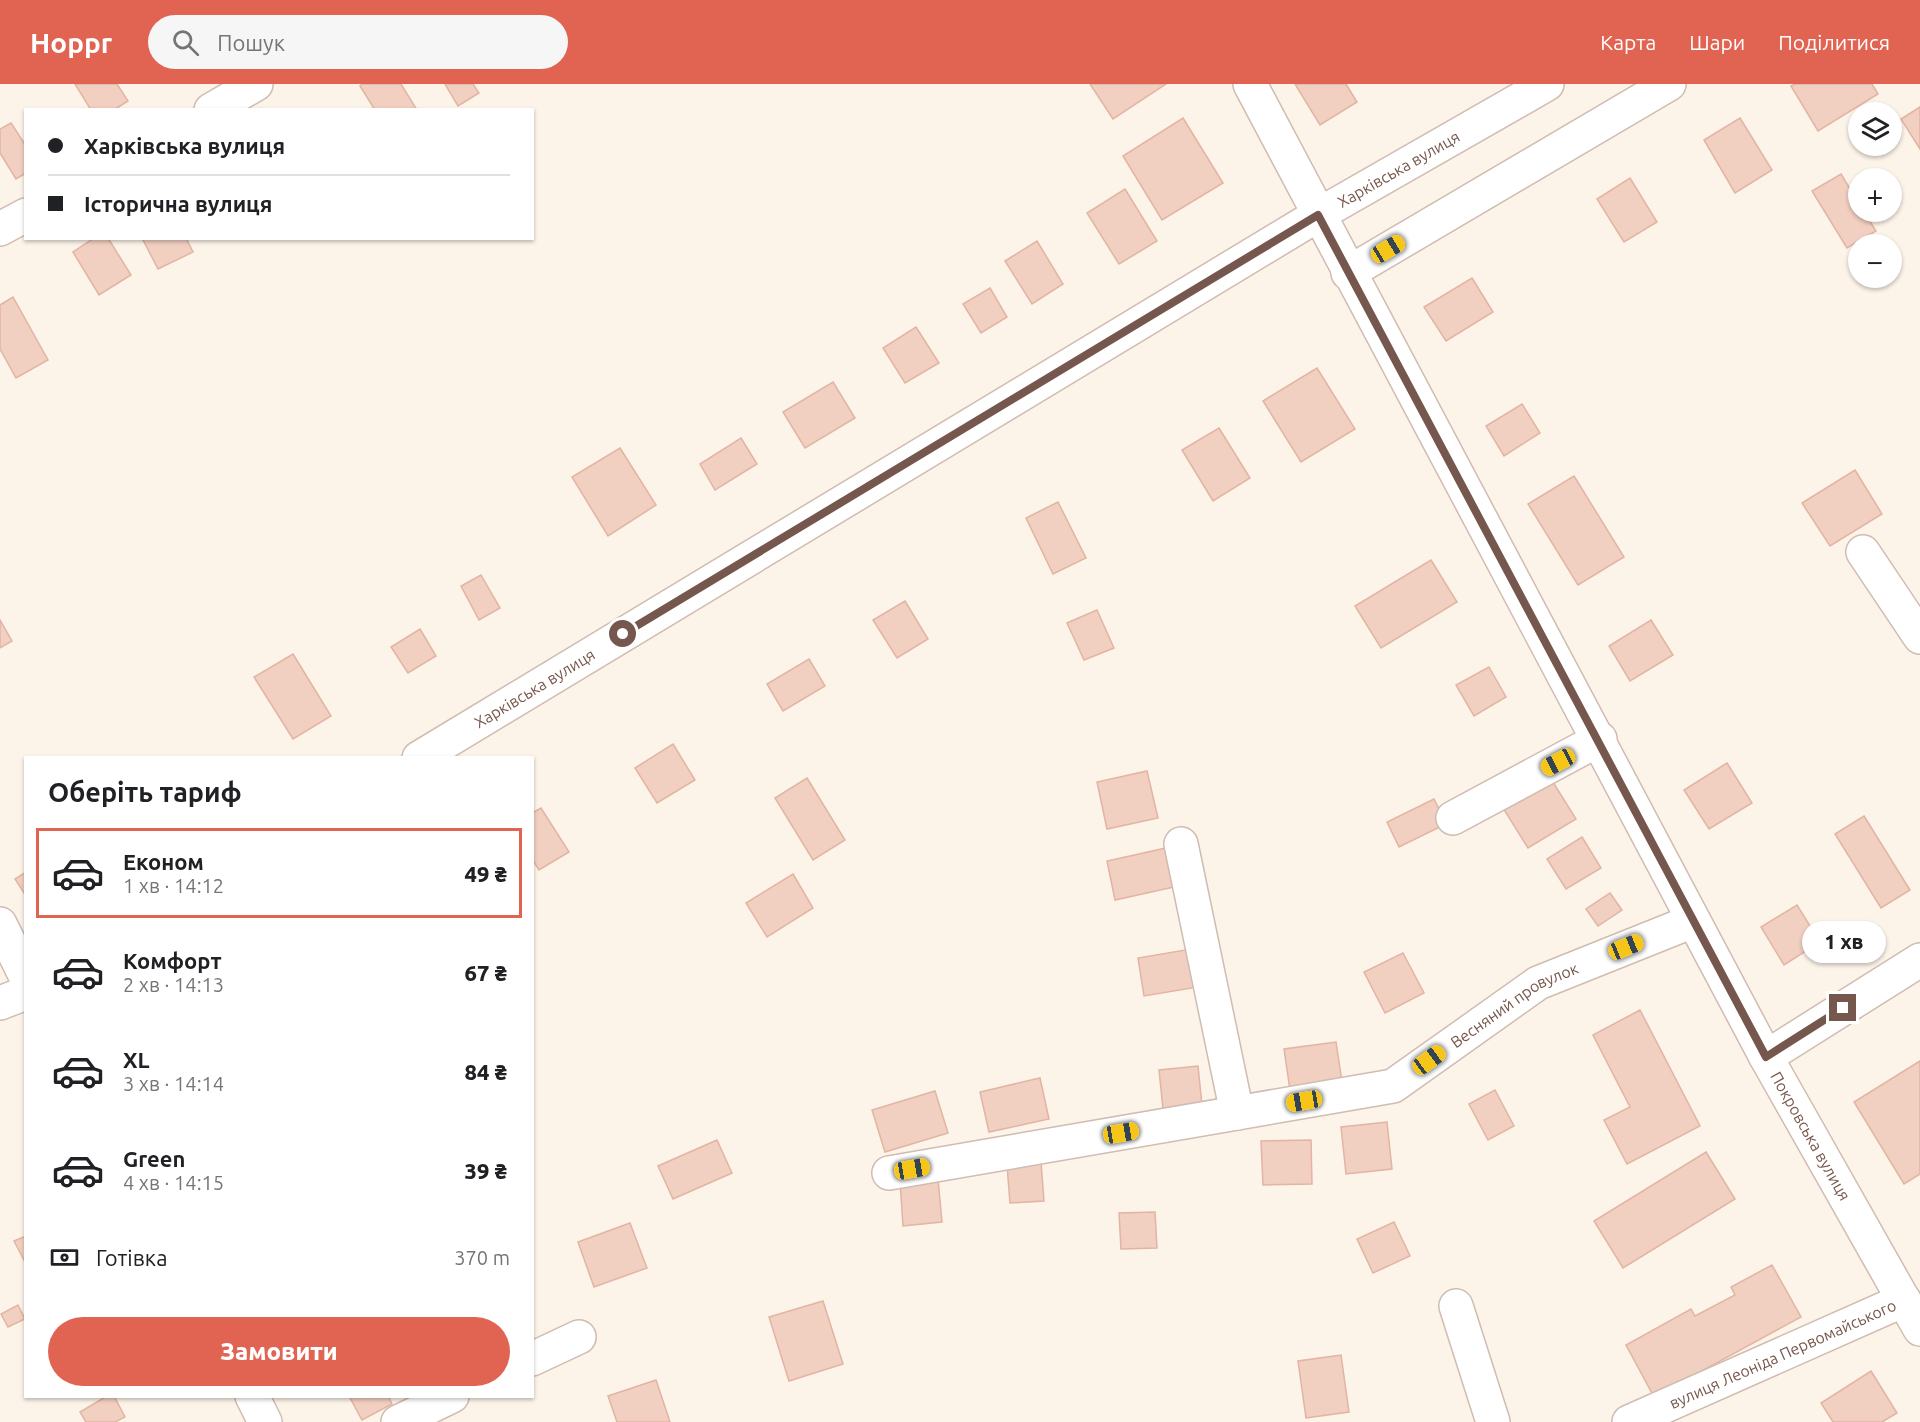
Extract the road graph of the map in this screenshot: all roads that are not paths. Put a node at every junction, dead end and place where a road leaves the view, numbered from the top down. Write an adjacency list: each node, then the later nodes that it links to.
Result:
1 (256, 84): 5 (street)
2 (1250, 84): 6 (street, Покровська вулиця)
3 (1547, 84): 6 (street, Харківська вулиця)
4 (1669, 84): 9 (street)
5 (214, 108)
6 (1318, 215): 9 (street, Покровська вулиця); 13 (street, Харківська вулиця)
7 (24, 216): 8 (street)
8 (0, 229)
9 (1348, 273): 12 (street, Покровська вулиця)
10 (1863, 552): 11 (street)
11 (1920, 637)
12 (1599, 739): 14 (street); 16 (street, Покровська вулиця)
13 (422, 756)
14 (1453, 818)
15 (1181, 844): 23 (street)
16 (1693, 921): 22 (street, Покровська вулиця); 23 (street, Весняний провулок)
17 (0, 924): 19 (street)
18 (1920, 960): 22 (street)
19 (24, 972)
20 (24, 994): 21 (street)
21 (0, 1003)
22 (1766, 1057): 25 (street, Покровська вулиця)
23 (1237, 1113): 24 (street, Весняний провулок)
24 (889, 1173)
25 (1904, 1300): 27 (street, Покровська вулиця); 35 (street, вулиця Леоніда Первомайського)
26 (1456, 1306): 34 (street)
27 (1920, 1329)
28 (579, 1337): 29 (street)
29 (534, 1358)
30 (253, 1398): 32 (street)
31 (448, 1398): 33 (street)
32 (266, 1422)
33 (398, 1422)
34 (1492, 1422)
35 (1629, 1422)

